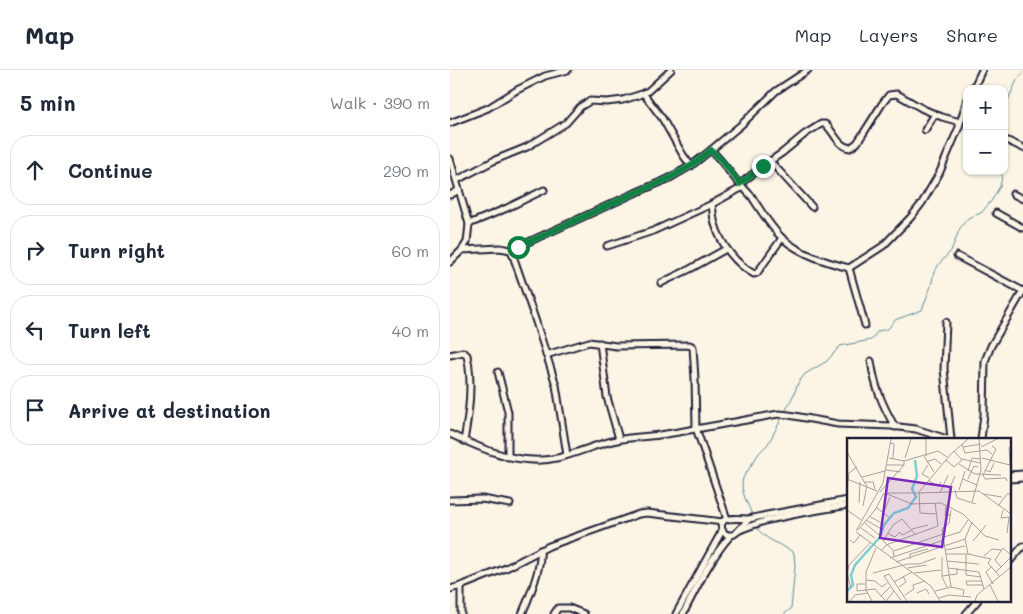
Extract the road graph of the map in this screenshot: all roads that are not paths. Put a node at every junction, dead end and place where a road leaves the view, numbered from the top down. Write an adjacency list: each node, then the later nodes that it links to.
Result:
1 (568, 70): 10 (street)
2 (671, 70): 6 (street)
3 (808, 70): 14 (street)
4 (982, 70): 5 (street)
5 (975, 85)
6 (643, 93): 17 (street); 18 (street)
7 (963, 112): 9 (street)
8 (934, 114): 9 (street); 11 (street); 16 (street)
9 (960, 122): 37 (street)
10 (450, 124)
11 (925, 130)
12 (1008, 141): 13 (street)
13 (1023, 148)
14 (711, 150): 17 (street); 19 (street)
15 (450, 159): 18 (street)
16 (770, 161): 19 (street); 26 (street)
17 (691, 166): 34 (street)
18 (457, 180): 20 (street)
19 (742, 186): 25 (street); 30 (street)
20 (459, 190): 23 (street); 28 (street)
21 (544, 190): 28 (street)
22 (1013, 194): 24 (street)
23 (450, 195)
24 (1023, 199)
25 (712, 204): 31 (street); 32 (street)
26 (812, 207)
27 (996, 213): 29 (street)
28 (470, 224): 33 (street)
29 (1023, 228)
30 (782, 238): 32 (street); 37 (street)
31 (606, 246)
32 (726, 249): 38 (street)
33 (462, 250): 34 (street); 36 (street)
34 (511, 250): 44 (street)
35 (957, 256): 39 (street)
36 (450, 262)
37 (849, 268): 41 (street)
38 (661, 283)
39 (1023, 291): 52 (street)
40 (946, 322): 51 (street)
41 (865, 325)
42 (600, 344): 44 (street); 48 (street); 53 (street)
43 (450, 355): 54 (street)
44 (546, 355): 55 (street)
45 (871, 361): 47 (street)
46 (498, 372): 56 (street)
47 (895, 427): 48 (street); 50 (street)
48 (696, 428): 53 (street); 64 (street)
49 (450, 434): 54 (street)
50 (944, 438)
51 (951, 438)
52 (981, 438)
53 (619, 440): 55 (street)
54 (464, 441): 56 (street)
55 (567, 455): 56 (street)
56 (508, 457)
57 (1010, 474): 58 (street); 59 (street)
58 (1023, 474)
59 (1023, 478)
60 (450, 500): 62 (street)
61 (847, 500): 65 (street)
62 (510, 504)
63 (847, 505): 65 (street)
64 (725, 521): 65 (street); 66 (street); 69 (street)
65 (753, 521): 67 (street)
66 (722, 531): 67 (street); 78 (street)
67 (730, 536): 79 (street)
68 (1023, 546): 70 (street)
69 (540, 550): 71 (street); 75 (street)
70 (1010, 561)
71 (461, 586): 72 (street); 74 (street)
72 (450, 589)
73 (976, 602): 80 (street)
74 (461, 614)
75 (522, 614)
76 (554, 614): 77 (street)
77 (584, 614)
78 (676, 614)
79 (683, 614)
80 (966, 614)

